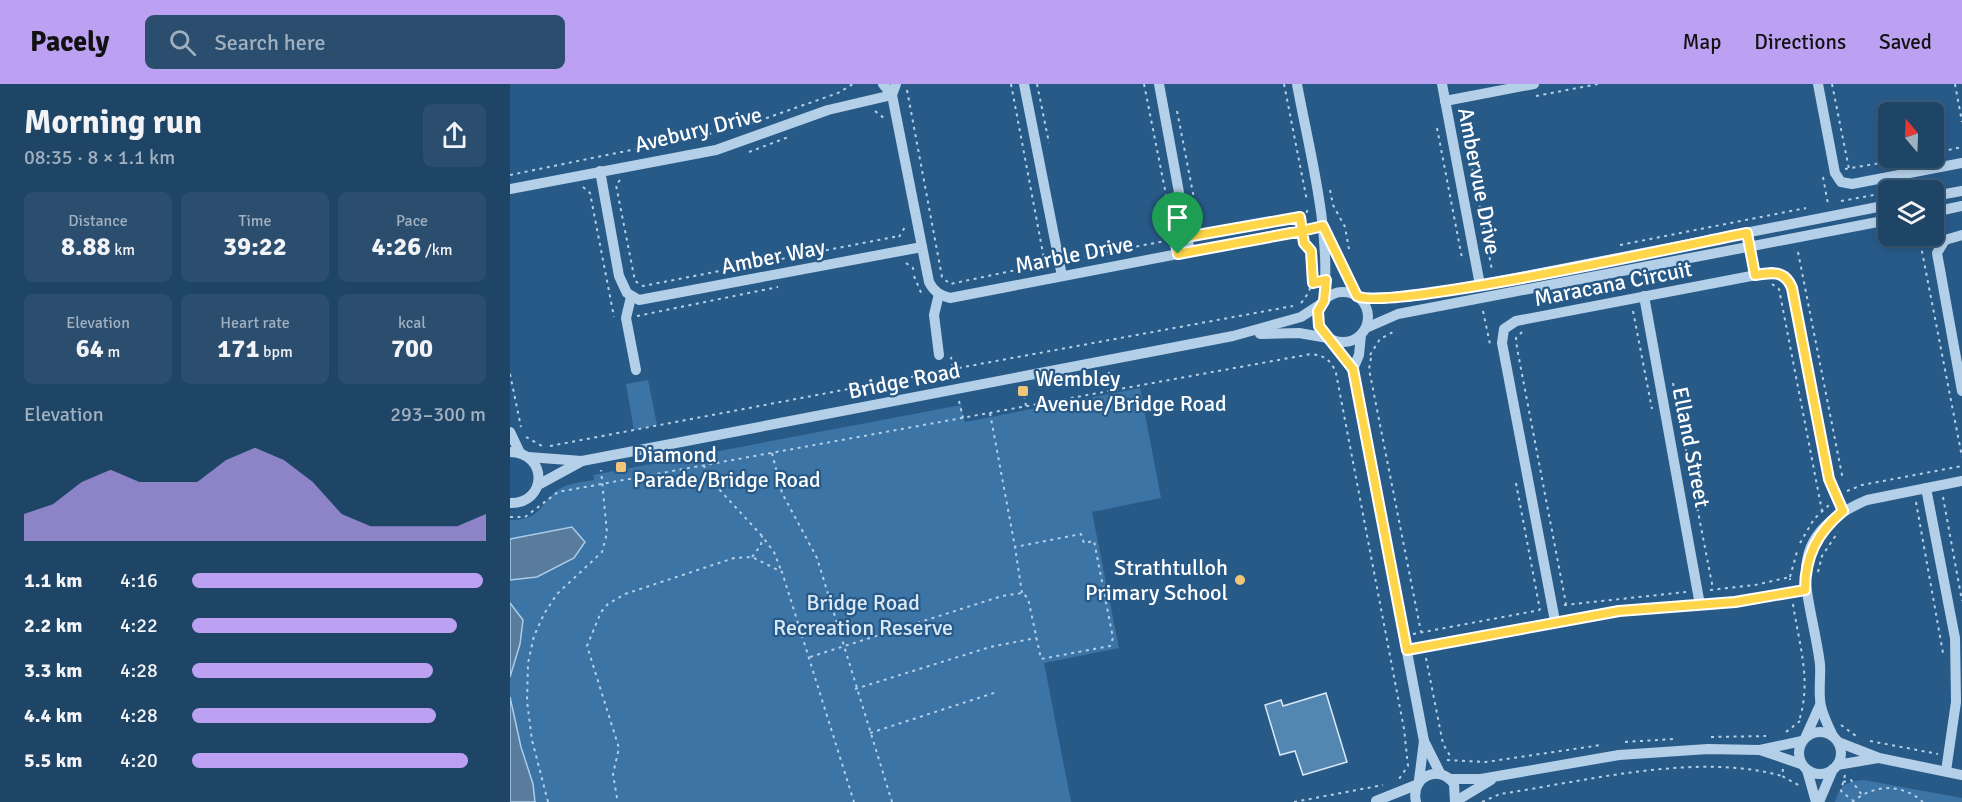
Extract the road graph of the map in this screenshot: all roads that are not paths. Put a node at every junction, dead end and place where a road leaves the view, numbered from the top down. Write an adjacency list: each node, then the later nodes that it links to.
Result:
1 (883, 84): 9 (street)
2 (896, 84): 9 (street)
3 (1024, 84): 24 (street)
4 (1159, 84): 23 (street)
5 (1297, 84): 20 (street)
6 (1442, 84): 10 (street, Ambervue Drive)
7 (1534, 84): 10 (street)
8 (1818, 84): 11 (street)
9 (891, 95): 12 (street, Avebury Drive); 22 (street)
10 (1445, 101): 25 (street, Ambervue Drive)
11 (1962, 163)
12 (600, 171): 13 (street, Avebury Drive); 28 (street)
13 (510, 189)
14 (1962, 191): 15 (street)
15 (1944, 194)
16 (1962, 206): 18 (street)
17 (1878, 207): 25 (street)
18 (1944, 210)
19 (1878, 222): 31 (street)
20 (1323, 226): 23 (street, Marble Drive); 29 (street); 30 (street)
21 (1962, 235): 37 (street)
22 (922, 247): 26 (street); 28 (street, Amber Way)
23 (1190, 252): 24 (street, Marble Drive)
24 (1062, 276): 26 (street, Marble Drive)
25 (1480, 285): 29 (street)
26 (939, 294): 34 (street)
27 (1644, 296): 45 (street, Maracana Circuit); 47 (street, Elland Street); 48 (street, Maracana Circuit)
28 (632, 297): 36 (street)
29 (1359, 297): 30 (street); 31 (street)
30 (1322, 302): 32 (street, Bridge Road); 33 (street)
31 (1364, 332): 33 (street); 35 (street)
32 (1233, 336): 33 (street, Bridge Road); 40 (street, Bridge Road)
33 (1329, 339): 35 (street)
34 (944, 351)
35 (1353, 369): 49 (street)
36 (636, 370)
37 (1962, 390)
38 (510, 432): 39 (street)
39 (519, 454): 40 (street, Bridge Road); 42 (street)
40 (582, 461): 42 (street, Bridge Road)
41 (1962, 481): 43 (street)
42 (538, 485): 44 (street, Bridge Road)
43 (1926, 488): 45 (street); 58 (street)
44 (510, 503)
45 (1843, 511): 46 (street)
46 (1805, 590): 47 (street); 50 (street)
47 (1700, 605): 48 (street)
48 (1556, 621): 49 (street)
49 (1407, 650): 53 (street)
50 (1821, 705): 51 (street); 52 (street)
51 (1804, 738): 52 (street); 54 (street); 56 (street)
52 (1835, 739): 55 (street); 57 (street)
53 (1424, 741): 59 (street); 63 (street)
54 (1760, 750): 56 (street); 61 (street)
55 (1879, 758): 57 (street); 58 (street)
56 (1804, 767): 57 (street); 68 (street)
57 (1835, 767): 68 (street)
58 (1946, 771): 60 (street)
59 (1440, 773): 62 (street); 63 (street)
60 (1962, 775)
61 (1496, 776): 62 (street); 64 (street)
62 (1451, 779): 64 (street)
63 (1418, 783): 66 (street); 67 (street)
64 (1455, 801)
65 (1367, 802): 66 (street)
66 (1377, 802)
67 (1416, 802)
68 (1818, 802)

